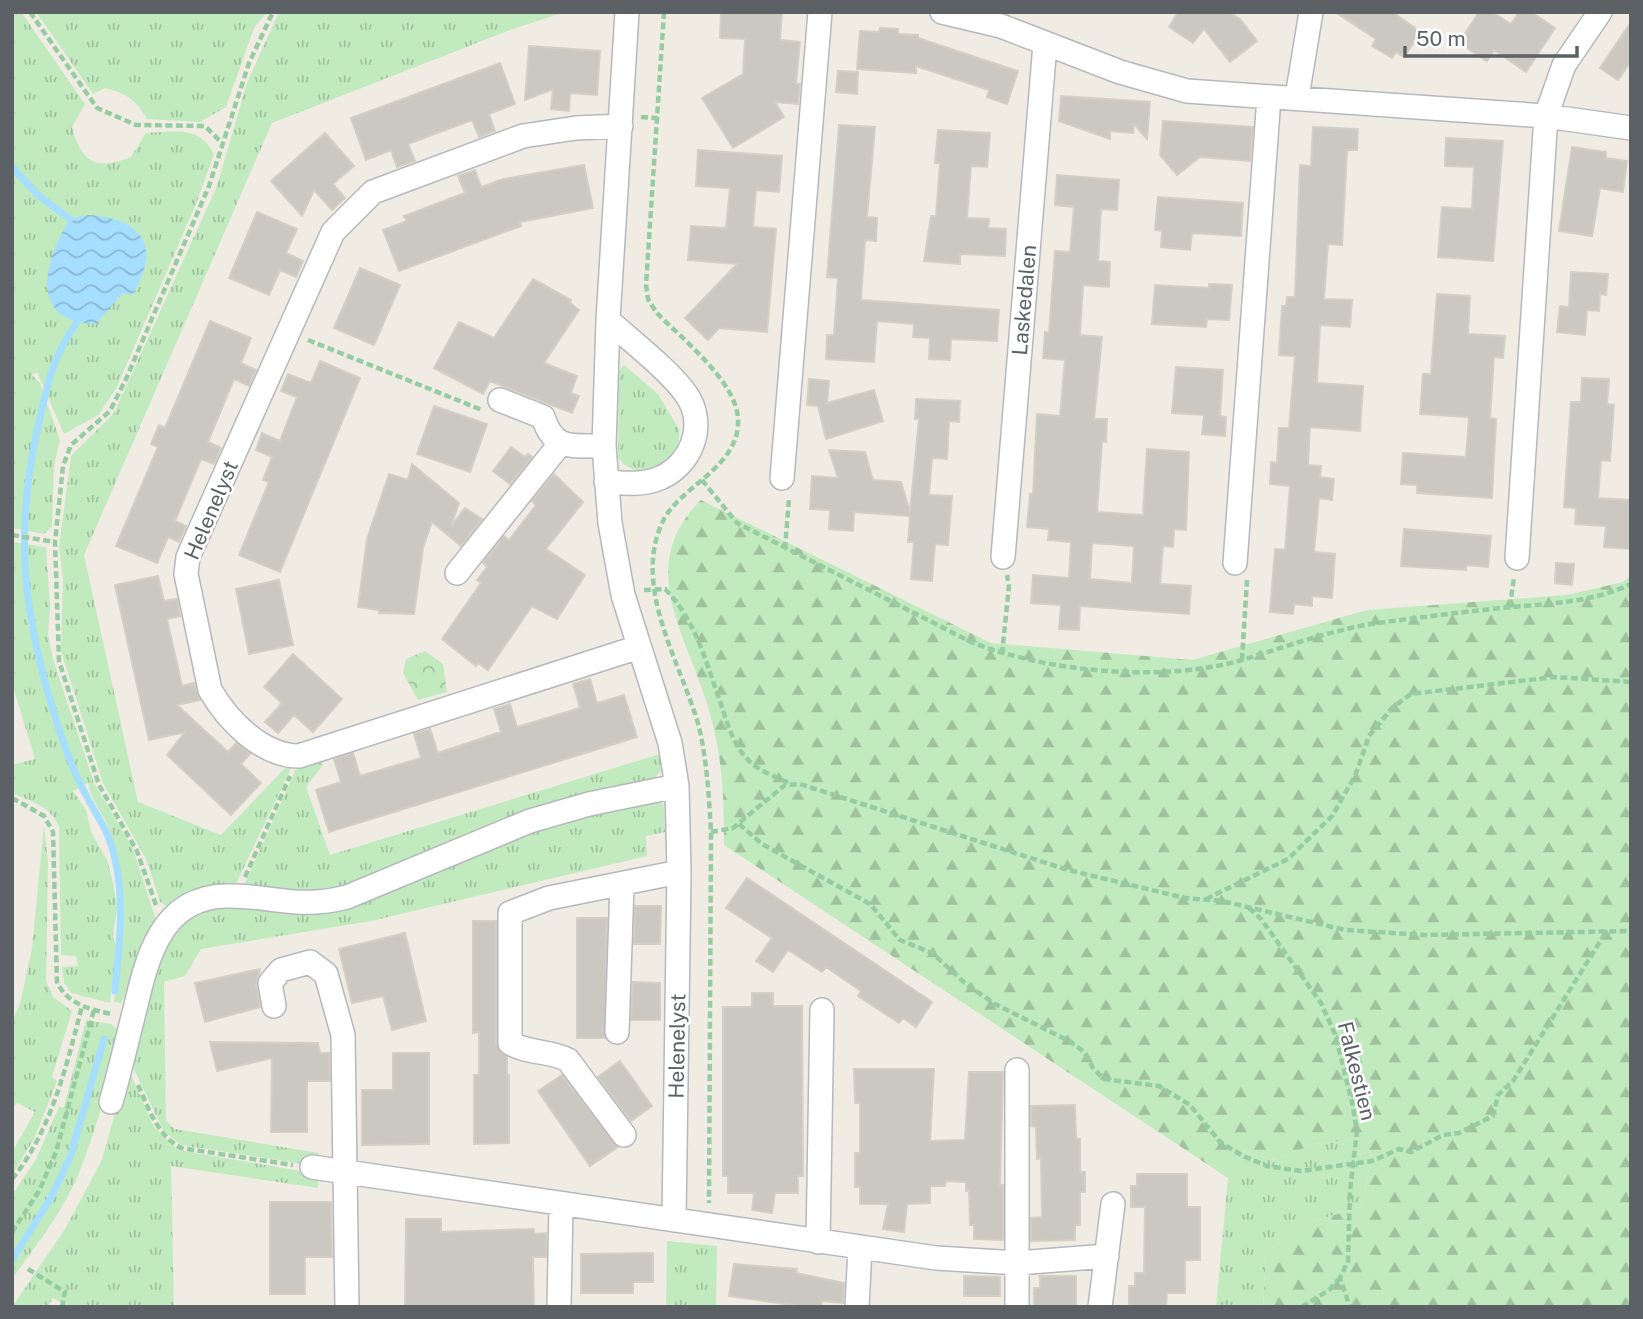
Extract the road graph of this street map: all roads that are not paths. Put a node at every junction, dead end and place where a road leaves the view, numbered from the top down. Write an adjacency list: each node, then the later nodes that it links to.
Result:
1 (627, 12): 11 (street, Helenelyst)
2 (820, 12): 17 (street)
3 (942, 12): 6 (street)
4 (1311, 12): 9 (street)
5 (1600, 12): 10 (street)
6 (1006, 19): 7 (street)
7 (1045, 44): 8 (street); 19 (street, Laskedalen)
8 (1269, 97): 9 (street); 21 (street)
9 (1297, 97): 10 (street)
10 (1546, 116): 12 (street); 20 (street)
11 (621, 126): 13 (street, Helenelyst); 23 (street, Helenelyst)
12 (1631, 128)
13 (608, 320): 16 (street, Helenelyst); 18 (street)
14 (496, 407): 15 (street)
15 (560, 444): 16 (street); 22 (street)
16 (604, 446): 18 (street, Helenelyst)
17 (782, 478)
18 (606, 482): 23 (street, Helenelyst)
19 (1003, 557)
20 (1517, 558)
21 (1235, 563)
22 (457, 573)
23 (639, 647): 24 (street, Helenelyst)
24 (677, 786): 25 (street, Helenelyst); 31 (street)
25 (679, 872): 26 (street); 37 (street, Helenelyst)
26 (622, 885): 29 (street); 32 (street)
27 (274, 1006): 34 (street)
28 (822, 1010): 38 (street)
29 (617, 1032)
30 (1017, 1070): 41 (street)
31 (111, 1102)
32 (624, 1135)
33 (312, 1167): 34 (street)
34 (344, 1173): 36 (street); 42 (street)
35 (1113, 1204): 40 (street)
36 (561, 1205): 37 (street); 43 (street)
37 (674, 1220): 38 (street)
38 (818, 1242): 39 (street)
39 (860, 1248): 41 (street); 44 (street)
40 (1107, 1256): 41 (street); 46 (street)
41 (1018, 1263): 45 (street)
42 (347, 1307)
43 (559, 1307)
44 (857, 1307)
45 (1017, 1307)
46 (1100, 1307)

